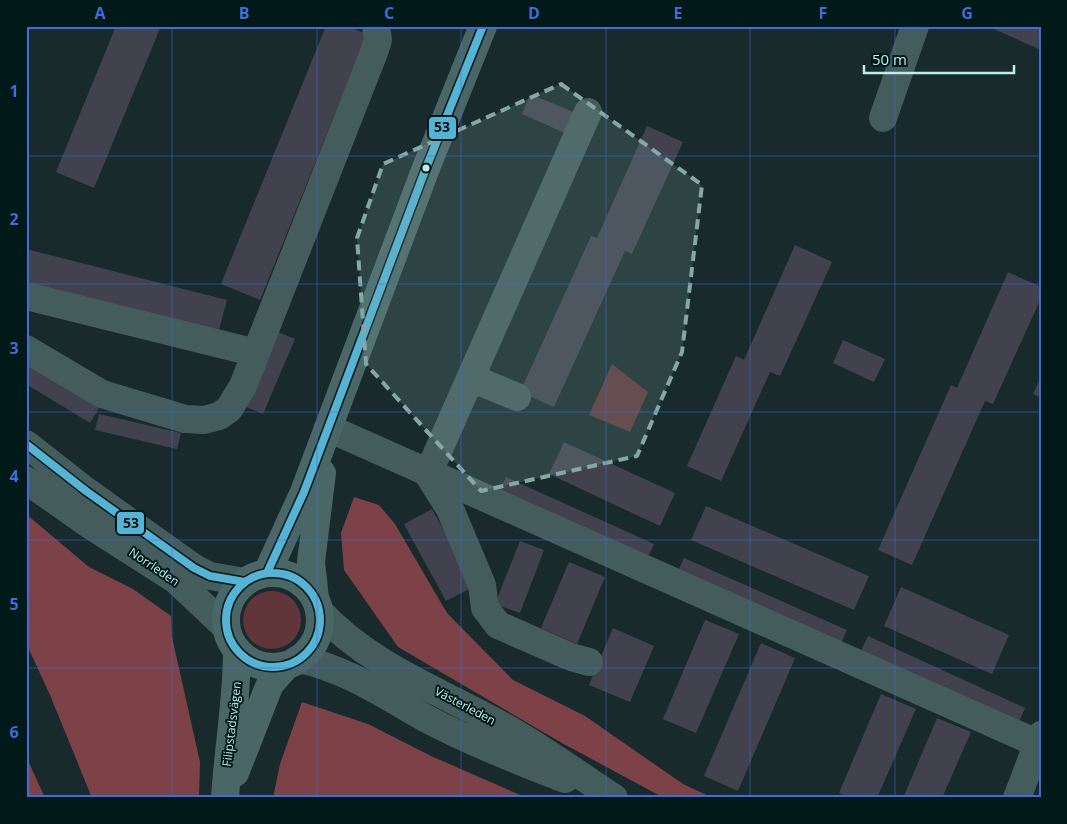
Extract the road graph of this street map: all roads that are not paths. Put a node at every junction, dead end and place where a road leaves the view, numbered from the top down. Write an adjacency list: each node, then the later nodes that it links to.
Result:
1 (376, 26): 8 (street)
2 (483, 26): 11 (main road)
3 (915, 26): 5 (street)
4 (588, 112): 9 (street)
5 (883, 118)
6 (26, 296): 8 (street)
7 (26, 349): 8 (street)
8 (256, 353)
9 (470, 378): 10 (street); 13 (street)
10 (517, 397)
11 (328, 428): 13 (street); 15 (main road); 16 (main road)
12 (26, 444): 15 (street, Norrleden)
13 (428, 474): 19 (street); 20 (street)
14 (26, 480): 17 (street, Norrleden)
15 (256, 578): 16 (main road); 17 (main road)
16 (317, 605): 18 (main road); 22 (street, Västerleden)
17 (231, 639): 18 (main road); 21 (main road, Filipstadsvägen)
18 (292, 662): 21 (main road, Filipstadsvägen); 22 (street, Västerleden)
19 (589, 662)
20 (1040, 742): 23 (street)
21 (225, 798)
22 (612, 798)
23 (1017, 798)

